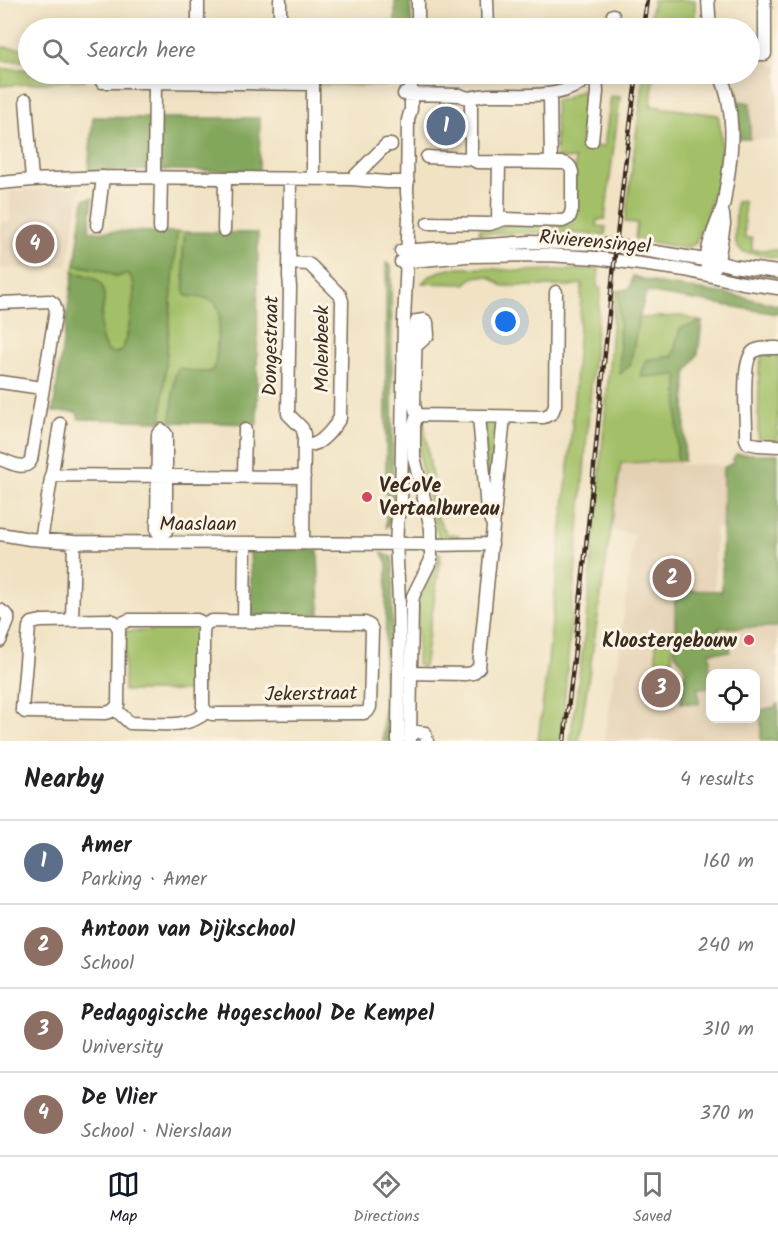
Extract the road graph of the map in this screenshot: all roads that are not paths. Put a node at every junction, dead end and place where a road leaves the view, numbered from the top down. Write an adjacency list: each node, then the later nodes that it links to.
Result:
1 (198, 0): 8 (street)
2 (280, 0): 9 (street)
3 (418, 0): 10 (street)
4 (487, 0): 11 (street)
5 (708, 0): 13 (street)
6 (764, 0): 14 (street)
7 (613, 15): 12 (street)
8 (198, 18)
9 (280, 18)
10 (418, 18)
11 (487, 18)
12 (613, 18)
13 (709, 18)
14 (760, 54)
15 (155, 84): 33 (street)
16 (313, 84): 36 (street)
17 (406, 84): 22 (street)
18 (410, 84): 22 (street)
19 (578, 84): 23 (street)
20 (596, 84): 26 (street)
21 (724, 84): 47 (street)
22 (408, 94): 24 (street); 39 (street)
23 (550, 95): 24 (street); 31 (street)
24 (471, 98): 29 (street)
25 (26, 100): 38 (street)
26 (592, 141)
27 (391, 145): 37 (street)
28 (427, 158): 29 (street)
29 (471, 159): 30 (street)
30 (499, 163): 31 (street); 41 (street)
31 (551, 163): 41 (street)
32 (103, 177): 33 (street); 38 (street); 43 (street)
33 (158, 178): 34 (street); 44 (street)
34 (225, 179): 35 (street); 45 (street)
35 (290, 179): 36 (street); 48 (street, Dongestraat)
36 (313, 179): 37 (street)
37 (352, 179): 39 (street)
38 (32, 180): 40 (street)
39 (407, 182): 46 (street)
40 (0, 183)
41 (498, 221): 42 (street)
42 (428, 223)
43 (97, 225)
44 (160, 228)
45 (224, 230)
46 (404, 256): 47 (street, Rivierensingel); 50 (street, Rivierensingel); 75 (street)
47 (712, 261): 49 (street, Rivierensingel); 50 (street)
48 (288, 263): 63 (street, Dongestraat); 63 (street, Molenbeek)
49 (778, 272)
50 (708, 274): 51 (street, Rivierensingel)
51 (778, 288)
52 (556, 292): 60 (street)
53 (0, 303): 57 (street)
54 (415, 347): 58 (street)
55 (778, 348): 64 (street)
56 (0, 382): 57 (street)
57 (42, 388): 65 (street)
58 (417, 415): 59 (street); 77 (street)
59 (479, 416): 60 (street); 69 (street)
60 (504, 417): 69 (street)
61 (60, 424): 66 (street)
62 (245, 430): 67 (street)
63 (304, 444): 68 (street, Dongestraat)
64 (778, 446)
65 (0, 459)
66 (51, 475): 67 (street); 71 (street)
67 (244, 476): 68 (street)
68 (304, 477): 74 (street, Dongestraat)
69 (493, 526): 76 (street)
70 (0, 534): 71 (street, Maaslaan)
71 (41, 540): 72 (street, Maaslaan)
72 (74, 542): 73 (street, Maaslaan); 79 (street)
73 (245, 543): 74 (street, Maaslaan); 80 (street)
74 (303, 543): 75 (street, Maaslaan)
75 (400, 544): 77 (street, Maaslaan); 88 (street)
76 (492, 544): 77 (street, Maaslaan); 84 (street)
77 (431, 545): 84 (street)
78 (0, 610): 83 (street)
79 (72, 621): 82 (street, Jekerstraat); 85 (street, Jekerstraat)
80 (244, 621): 81 (street, Jekerstraat); 86 (street, Jekerstraat)
81 (205, 624): 82 (street, Jekerstraat); 86 (street)
82 (118, 625): 85 (street)
83 (0, 641)
84 (410, 673): 87 (street)
85 (115, 709): 86 (street)
86 (206, 712)
87 (410, 736): 89 (street)
88 (398, 741)
89 (427, 741)

